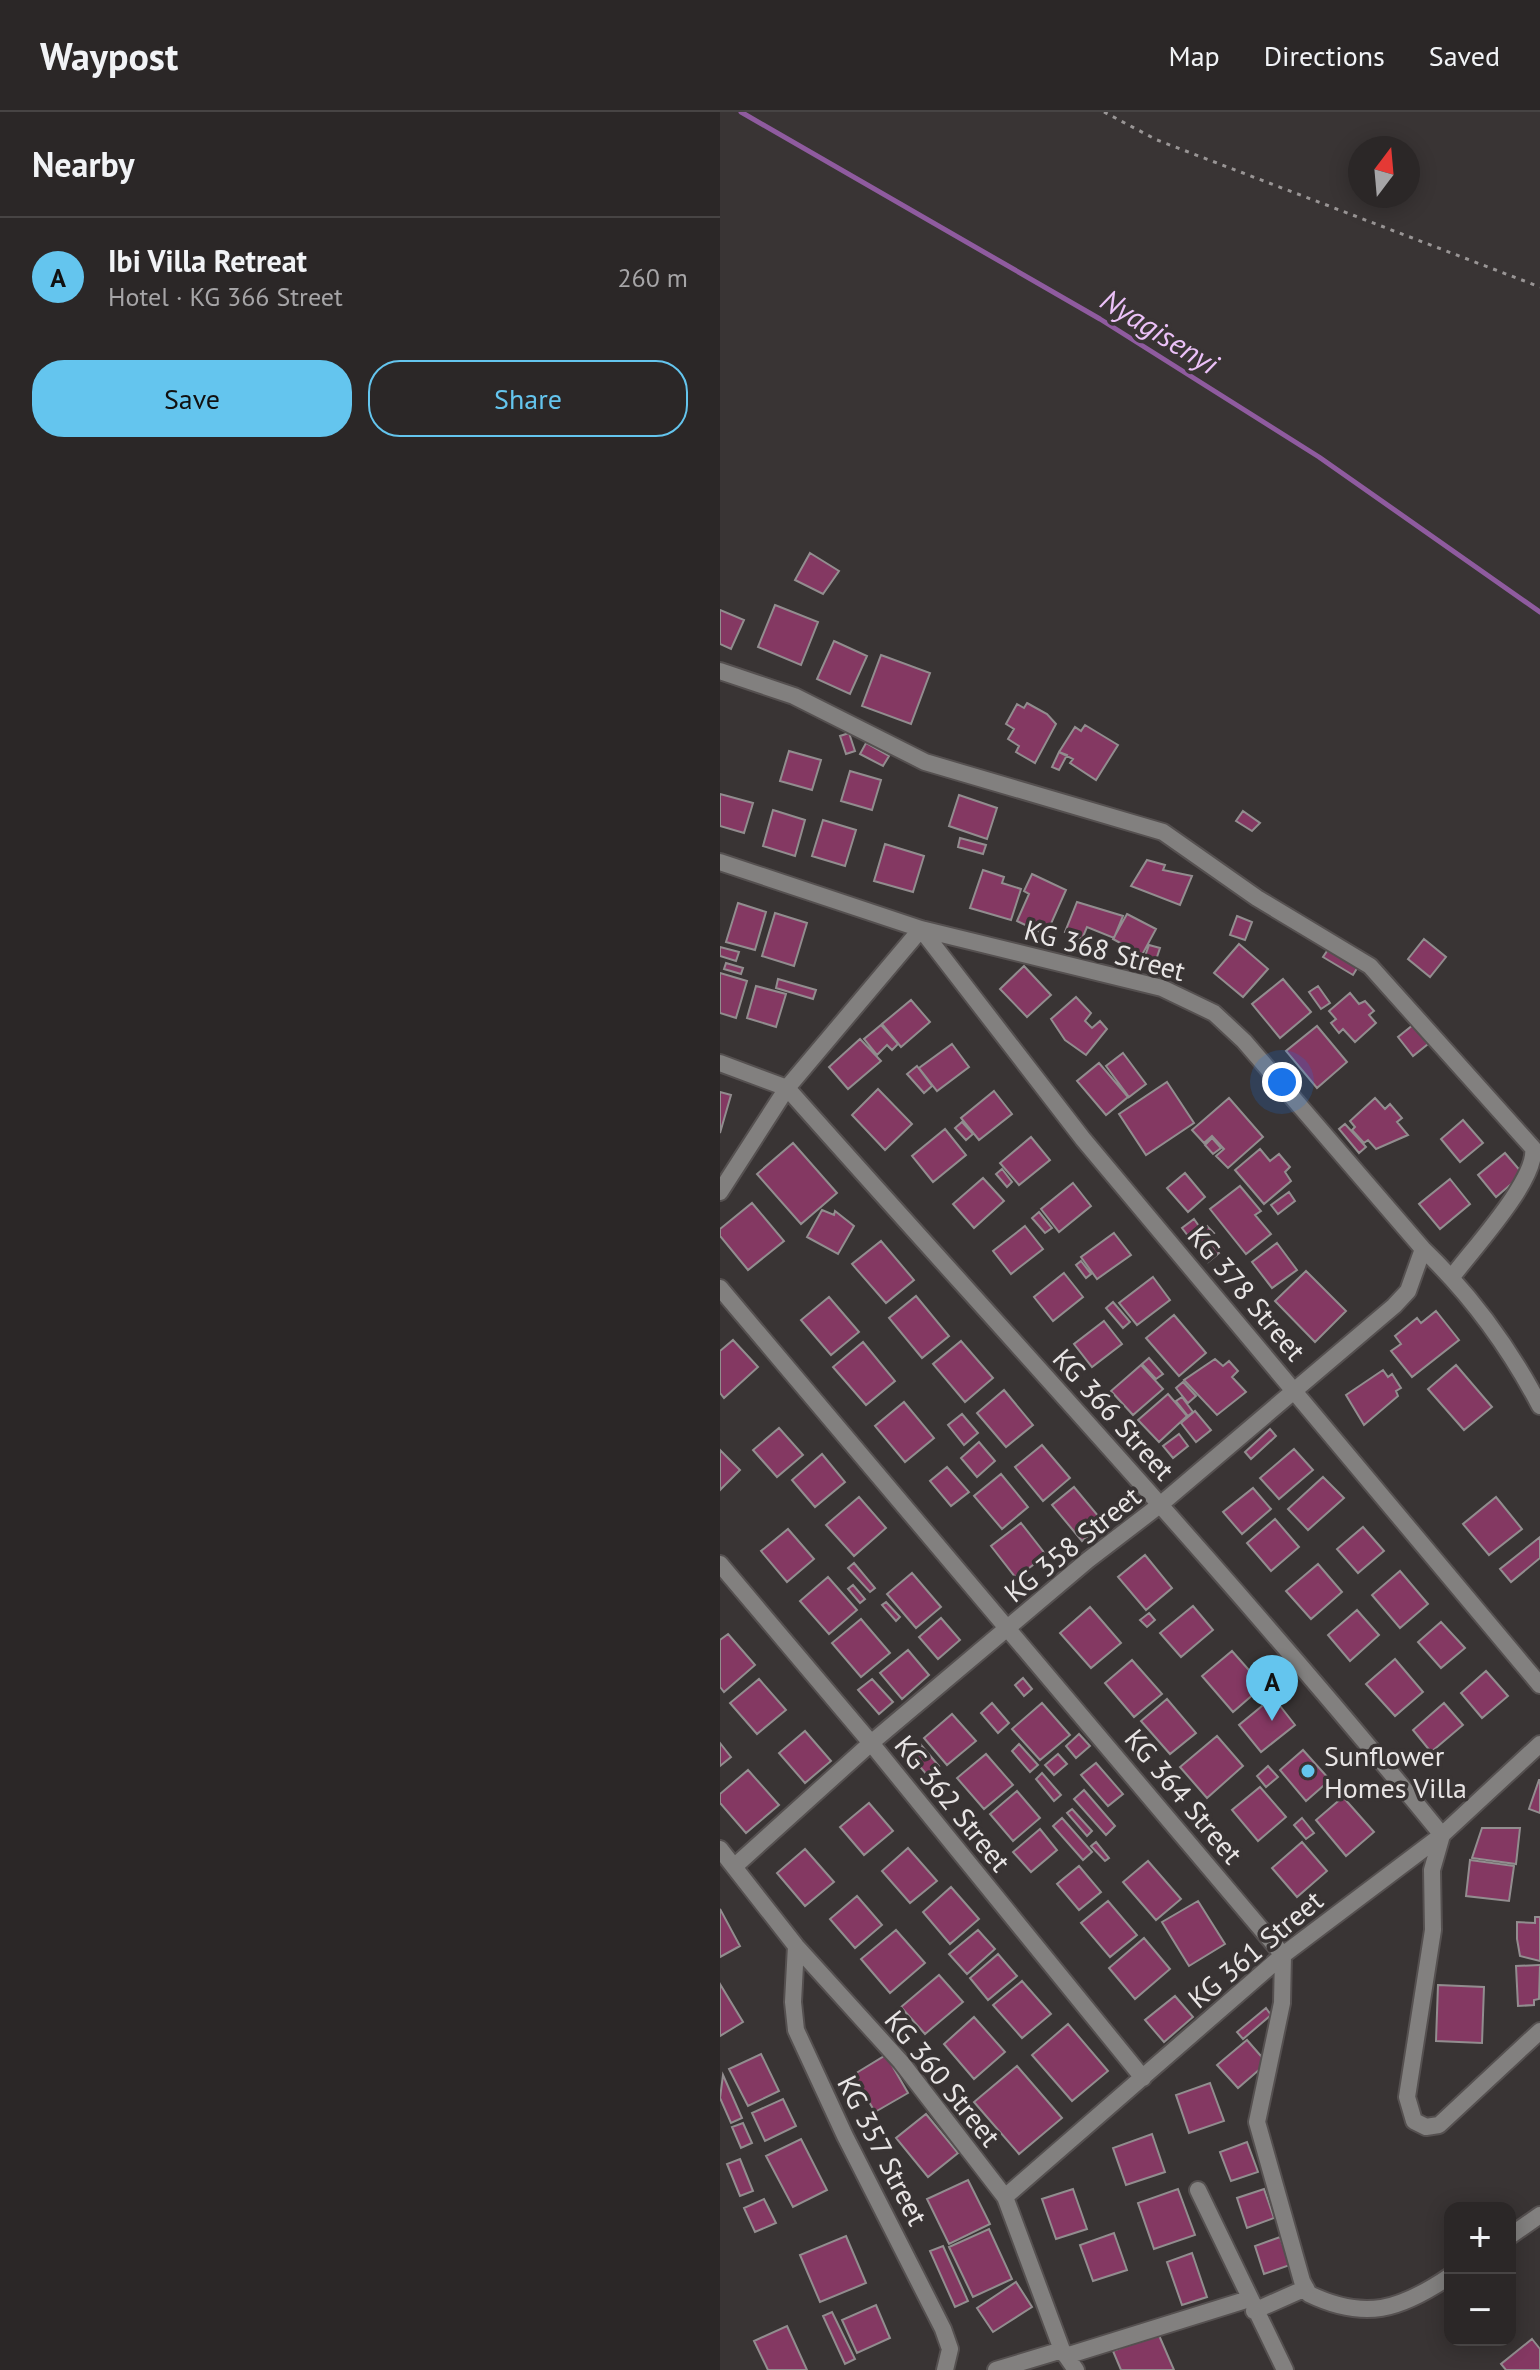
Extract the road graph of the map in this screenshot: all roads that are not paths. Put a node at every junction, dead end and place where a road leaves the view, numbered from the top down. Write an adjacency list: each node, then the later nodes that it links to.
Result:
1 (720, 671): 8 (street)
2 (720, 862): 3 (street, KG 368 Street)
3 (921, 929): 5 (street); 7 (street, KG 368 Street); 10 (street, KG 378 Street)
4 (720, 1063): 5 (street, KG 366 Street)
5 (787, 1088): 6 (street); 12 (street, KG 366 Street)
6 (720, 1192)
7 (1423, 1249): 8 (street, KG 368 Street); 10 (street, KG 358 Street)
8 (1452, 1277): 11 (street, KG 368 Street)
9 (720, 1288): 14 (street, KG 364 Street)
10 (1294, 1388): 12 (street, KG 358 Street); 15 (street, KG 378 Street)
11 (1540, 1406)
12 (1161, 1504): 14 (street, KG 358 Street); 18 (street, KG 366 Street)
13 (720, 1564): 16 (street, KG 362 Street)
14 (1009, 1630): 16 (street, KG 358 Street); 22 (street, KG 364 Street)
15 (1540, 1685)
16 (871, 1743): 20 (street, KG 358 Street); 24 (street, KG 362 Street)
17 (1540, 1744): 18 (street, KG 361 Street)
18 (1442, 1835): 22 (street, KG 361 Street); 23 (street)
19 (720, 1849): 20 (street, KG 360 Street)
20 (735, 1866): 21 (street, KG 360 Street)
21 (796, 1946): 26 (street, KG 360 Street); 33 (street, KG 357 Street)
22 (1283, 1955): 24 (street, KG 361 Street); 30 (street)
23 (1540, 2031)
24 (1143, 2078): 26 (street, KG 361 Street)
25 (1198, 2190): 31 (street)
26 (1005, 2197): 32 (street, KG 360 Street)
27 (1540, 2215): 28 (street)
28 (1516, 2232)
29 (1444, 2280): 30 (street)
30 (1306, 2288): 31 (street)
31 (1252, 2305): 32 (street); 35 (street)
32 (1068, 2359): 34 (street)
33 (945, 2370)
34 (996, 2370)
35 (1285, 2370)

